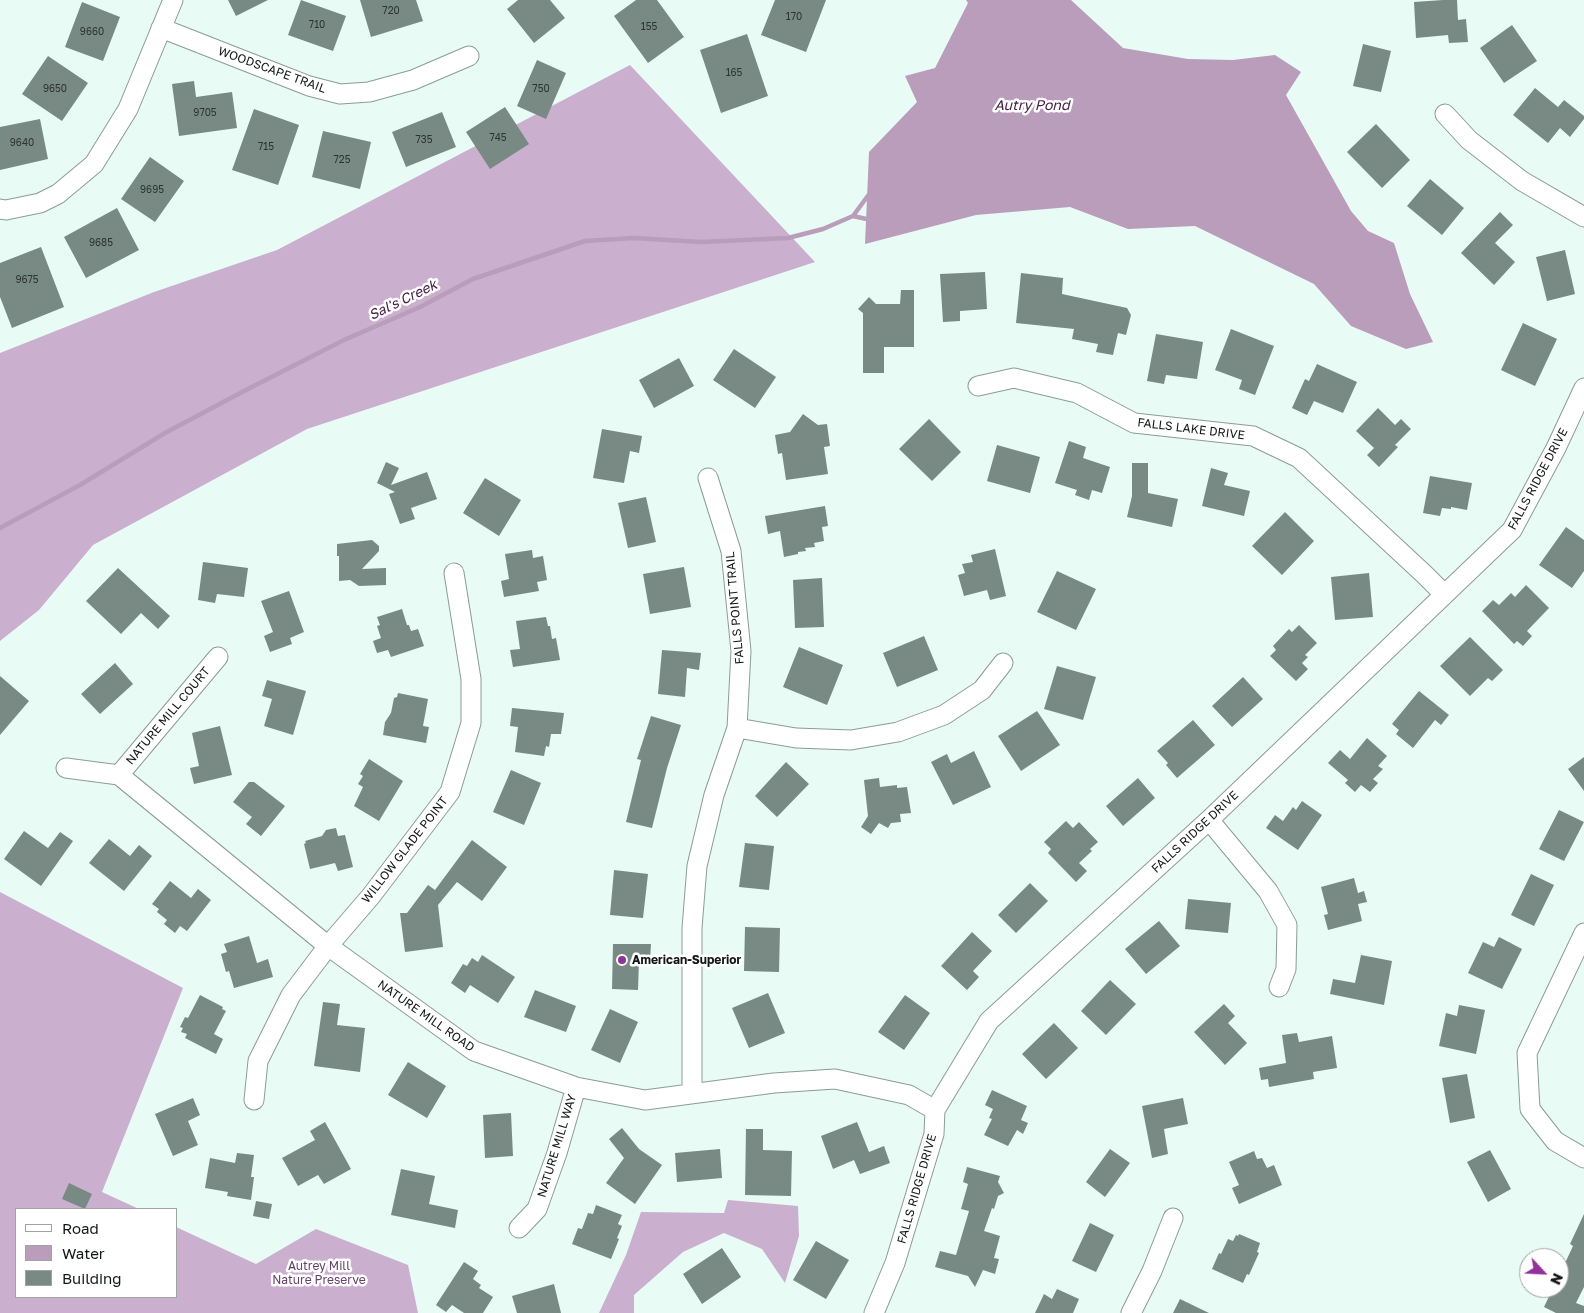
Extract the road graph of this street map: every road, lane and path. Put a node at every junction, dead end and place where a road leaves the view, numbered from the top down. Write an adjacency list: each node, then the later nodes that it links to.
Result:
1 (173, 0): 2 (street)
2 (161, 28): 3 (street, WOODSCAPE TRAIL); 5 (street)
3 (469, 56)
4 (1446, 114): 6 (street)
5 (0, 209)
6 (1584, 217)
7 (978, 386): 11 (street, FALLS LAKE DRIVE)
8 (1584, 388): 11 (street, FALLS RIDGE DRIVE)
9 (708, 478): 14 (street, FALLS POINT TRAIL)
10 (454, 573): 19 (street, WILLOW GLADE POINT)
11 (1444, 594): 17 (street, FALLS RIDGE DRIVE)
12 (218, 656): 16 (street, NATURE MILL COURT)
13 (1003, 663): 14 (street)
14 (738, 728): 22 (street, FALLS POINT TRAIL)
15 (66, 768): 16 (street)
16 (119, 775): 19 (street, NATURE MILL ROAD)
17 (1209, 820): 20 (street); 24 (street, FALLS RIDGE DRIVE)
18 (1584, 933): 25 (street)
19 (328, 946): 21 (street, NATURE MILL ROAD); 23 (street, WILLOW GLADE POINT)
20 (1279, 987)
21 (576, 1087): 22 (street, NATURE MILL ROAD); 27 (street, NATURE MILL WAY)
22 (692, 1094): 24 (street, NATURE MILL ROAD)
23 (254, 1100)
24 (935, 1110): 28 (street, FALLS RIDGE DRIVE)
25 (1584, 1158)
26 (1173, 1218): 29 (street)
27 (519, 1228)
28 (874, 1313)
29 (1131, 1313)

